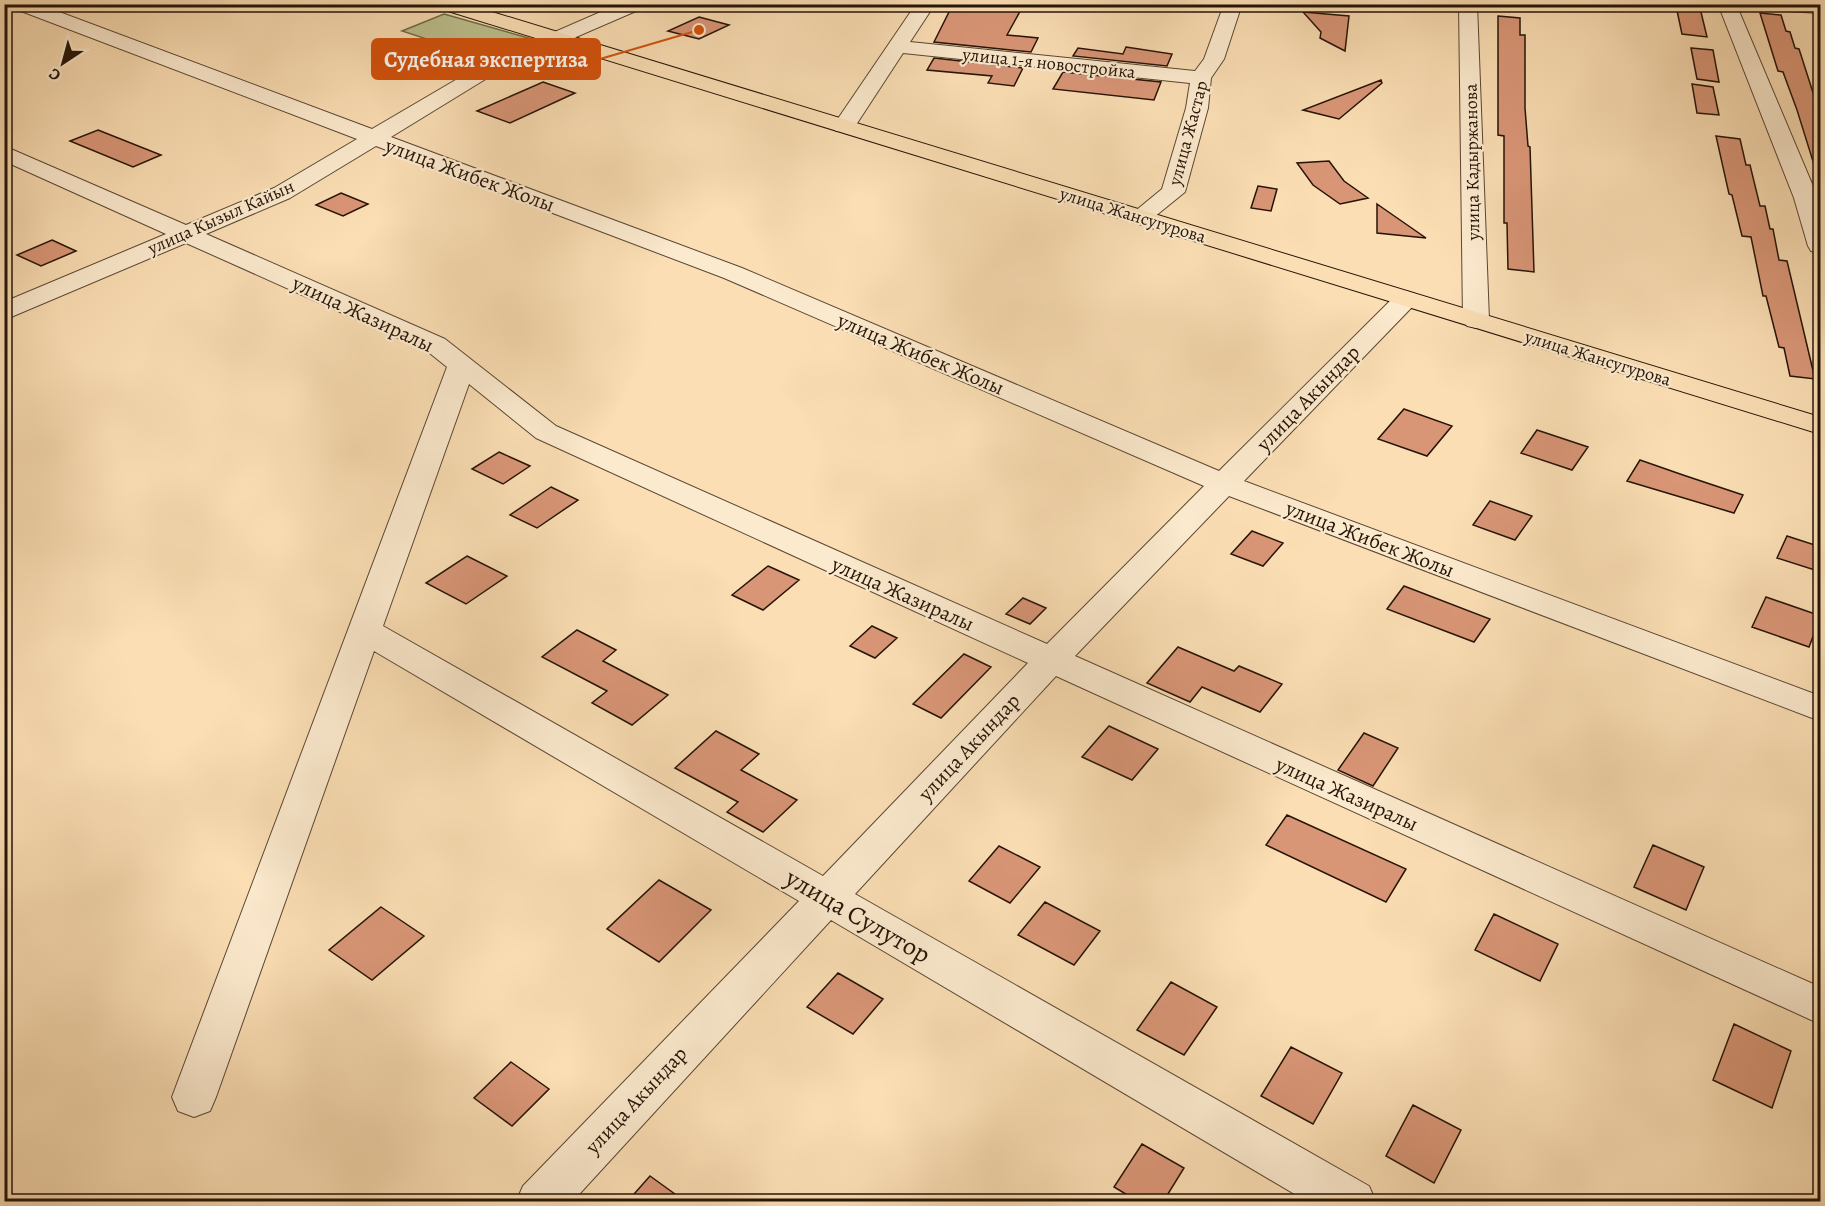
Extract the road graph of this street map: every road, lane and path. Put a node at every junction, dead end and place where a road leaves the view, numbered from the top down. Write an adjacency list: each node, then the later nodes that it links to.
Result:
1 (20, 4): 14 (street, улица Жибек Жолы)
2 (446, 4): 10 (main road, улица Жансугурова)
3 (636, 4): 10 (street, улица Кызыл Кайын)
4 (926, 4): 11 (street)
5 (1233, 4): 12 (street, улица Жастар)
6 (1468, 4): 22 (street, улица Кадыржанова)
7 (1727, 4): 16 (street)
8 (1770, 4): 9 (street)
9 (1821, 8)
10 (556, 39): 13 (main road, улица Жансугурова); 14 (street, улица Кызыл Кайын)
11 (897, 47): 12 (street, улица 1-я новостройка); 13 (street)
12 (1200, 78): 17 (street, улица Жастар)
13 (844, 126): 17 (main road, улица Жансугурова)
14 (373, 139): 18 (street, улица Кызыл Кайын); 25 (street, улица Жибек Жолы)
15 (4, 153): 18 (street, улица Жазиралы)
16 (1813, 199): 19 (street)
17 (1140, 217): 20 (main road, улица Жансугурова)
18 (186, 234): 21 (street, улица Кызыл Кайын); 23 (street, улица Жазиралы)
19 (1821, 246)
20 (1406, 299): 22 (main road, улица Жансугурова); 25 (street, улица Акындар)
21 (4, 312)
22 (1476, 320): 24 (main road, улица Жансугурова)
23 (461, 367): 26 (street); 27 (street, улица Жазиралы)
24 (1821, 426)
25 (1224, 484): 27 (street, улица Акындар); 28 (street, улица Жибек Жолы)
26 (364, 630): 29 (street, улица Сулутор); 31 (street)
27 (1050, 661): 29 (street, улица Акындар); 30 (street, улица Жазиралы)
28 (1821, 709)
29 (827, 897): 32 (street, улица Акындар); 33 (street, улица Сулутор)
30 (1821, 1006)
31 (194, 1097)
32 (540, 1202)
33 (1352, 1202)

